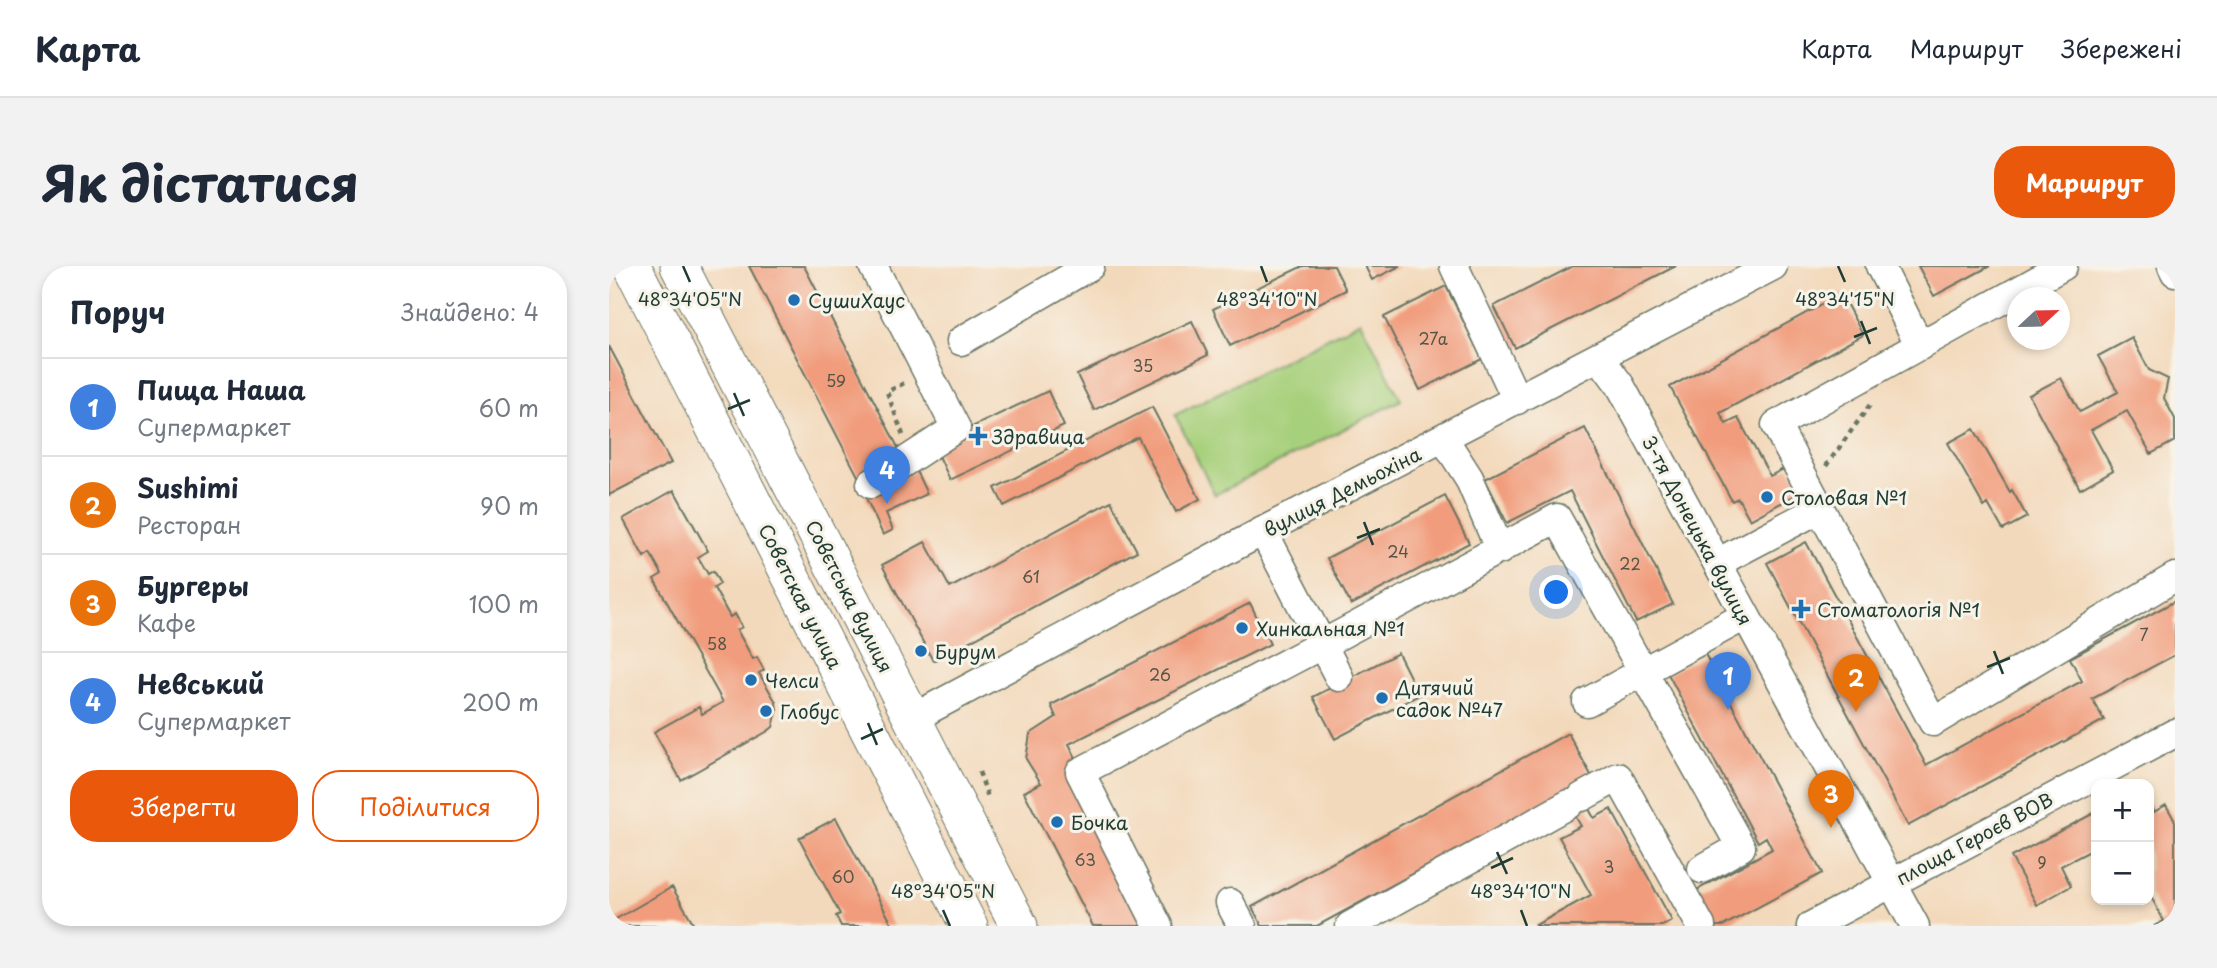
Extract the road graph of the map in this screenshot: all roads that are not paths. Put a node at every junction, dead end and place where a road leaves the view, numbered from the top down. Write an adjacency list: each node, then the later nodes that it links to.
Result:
1 (632, 266): 31 (main road, Советская улица)
2 (679, 266): 27 (main road, Совєтська вулиця)
3 (873, 266): 16 (street)
4 (1090, 266): 11 (street)
5 (1454, 266): 14 (street)
6 (1773, 266): 13 (street, вулиця Демьохіна)
7 (1881, 266): 12 (street)
8 (2063, 266): 12 (street)
9 (2172, 266): 10 (street)
10 (2175, 272)
11 (961, 341)
12 (1920, 346): 17 (street)
13 (1599, 357): 14 (street, вулиця Демьохіна); 20 (street, 3-тя Донецька вулиця)
14 (1517, 400): 15 (street, вулиця Демьохіна)
15 (1444, 439): 18 (street, вулиця Демьохіна); 19 (street)
16 (871, 484)
17 (1819, 509): 20 (street); 21 (street)
18 (1263, 531): 23 (street); 27 (street, вулиця Демьохіна)
19 (1500, 550): 23 (street); 24 (street)
20 (1717, 563): 22 (street, 3-тя Донецька вулиця)
21 (2175, 577)
22 (1745, 616): 24 (street); 30 (street, 3-тя Донецька вулиця)
23 (1321, 645): 25 (street); 33 (street)
24 (1643, 672): 26 (street); 29 (street)
25 (1339, 677)
26 (1587, 702)
27 (913, 718): 32 (main road, Совєтська вулиця)
28 (2175, 733): 30 (street, площа Героєв ВОВ)
29 (1702, 869)
30 (1891, 882): 36 (street, площа Героєв ВОВ); 37 (street, 3-тя Донецька вулиця)
31 (969, 926)
32 (1019, 926)
33 (1158, 926)
34 (1350, 926): 35 (street)
35 (1700, 926)
36 (1811, 926)
37 (1915, 926)

